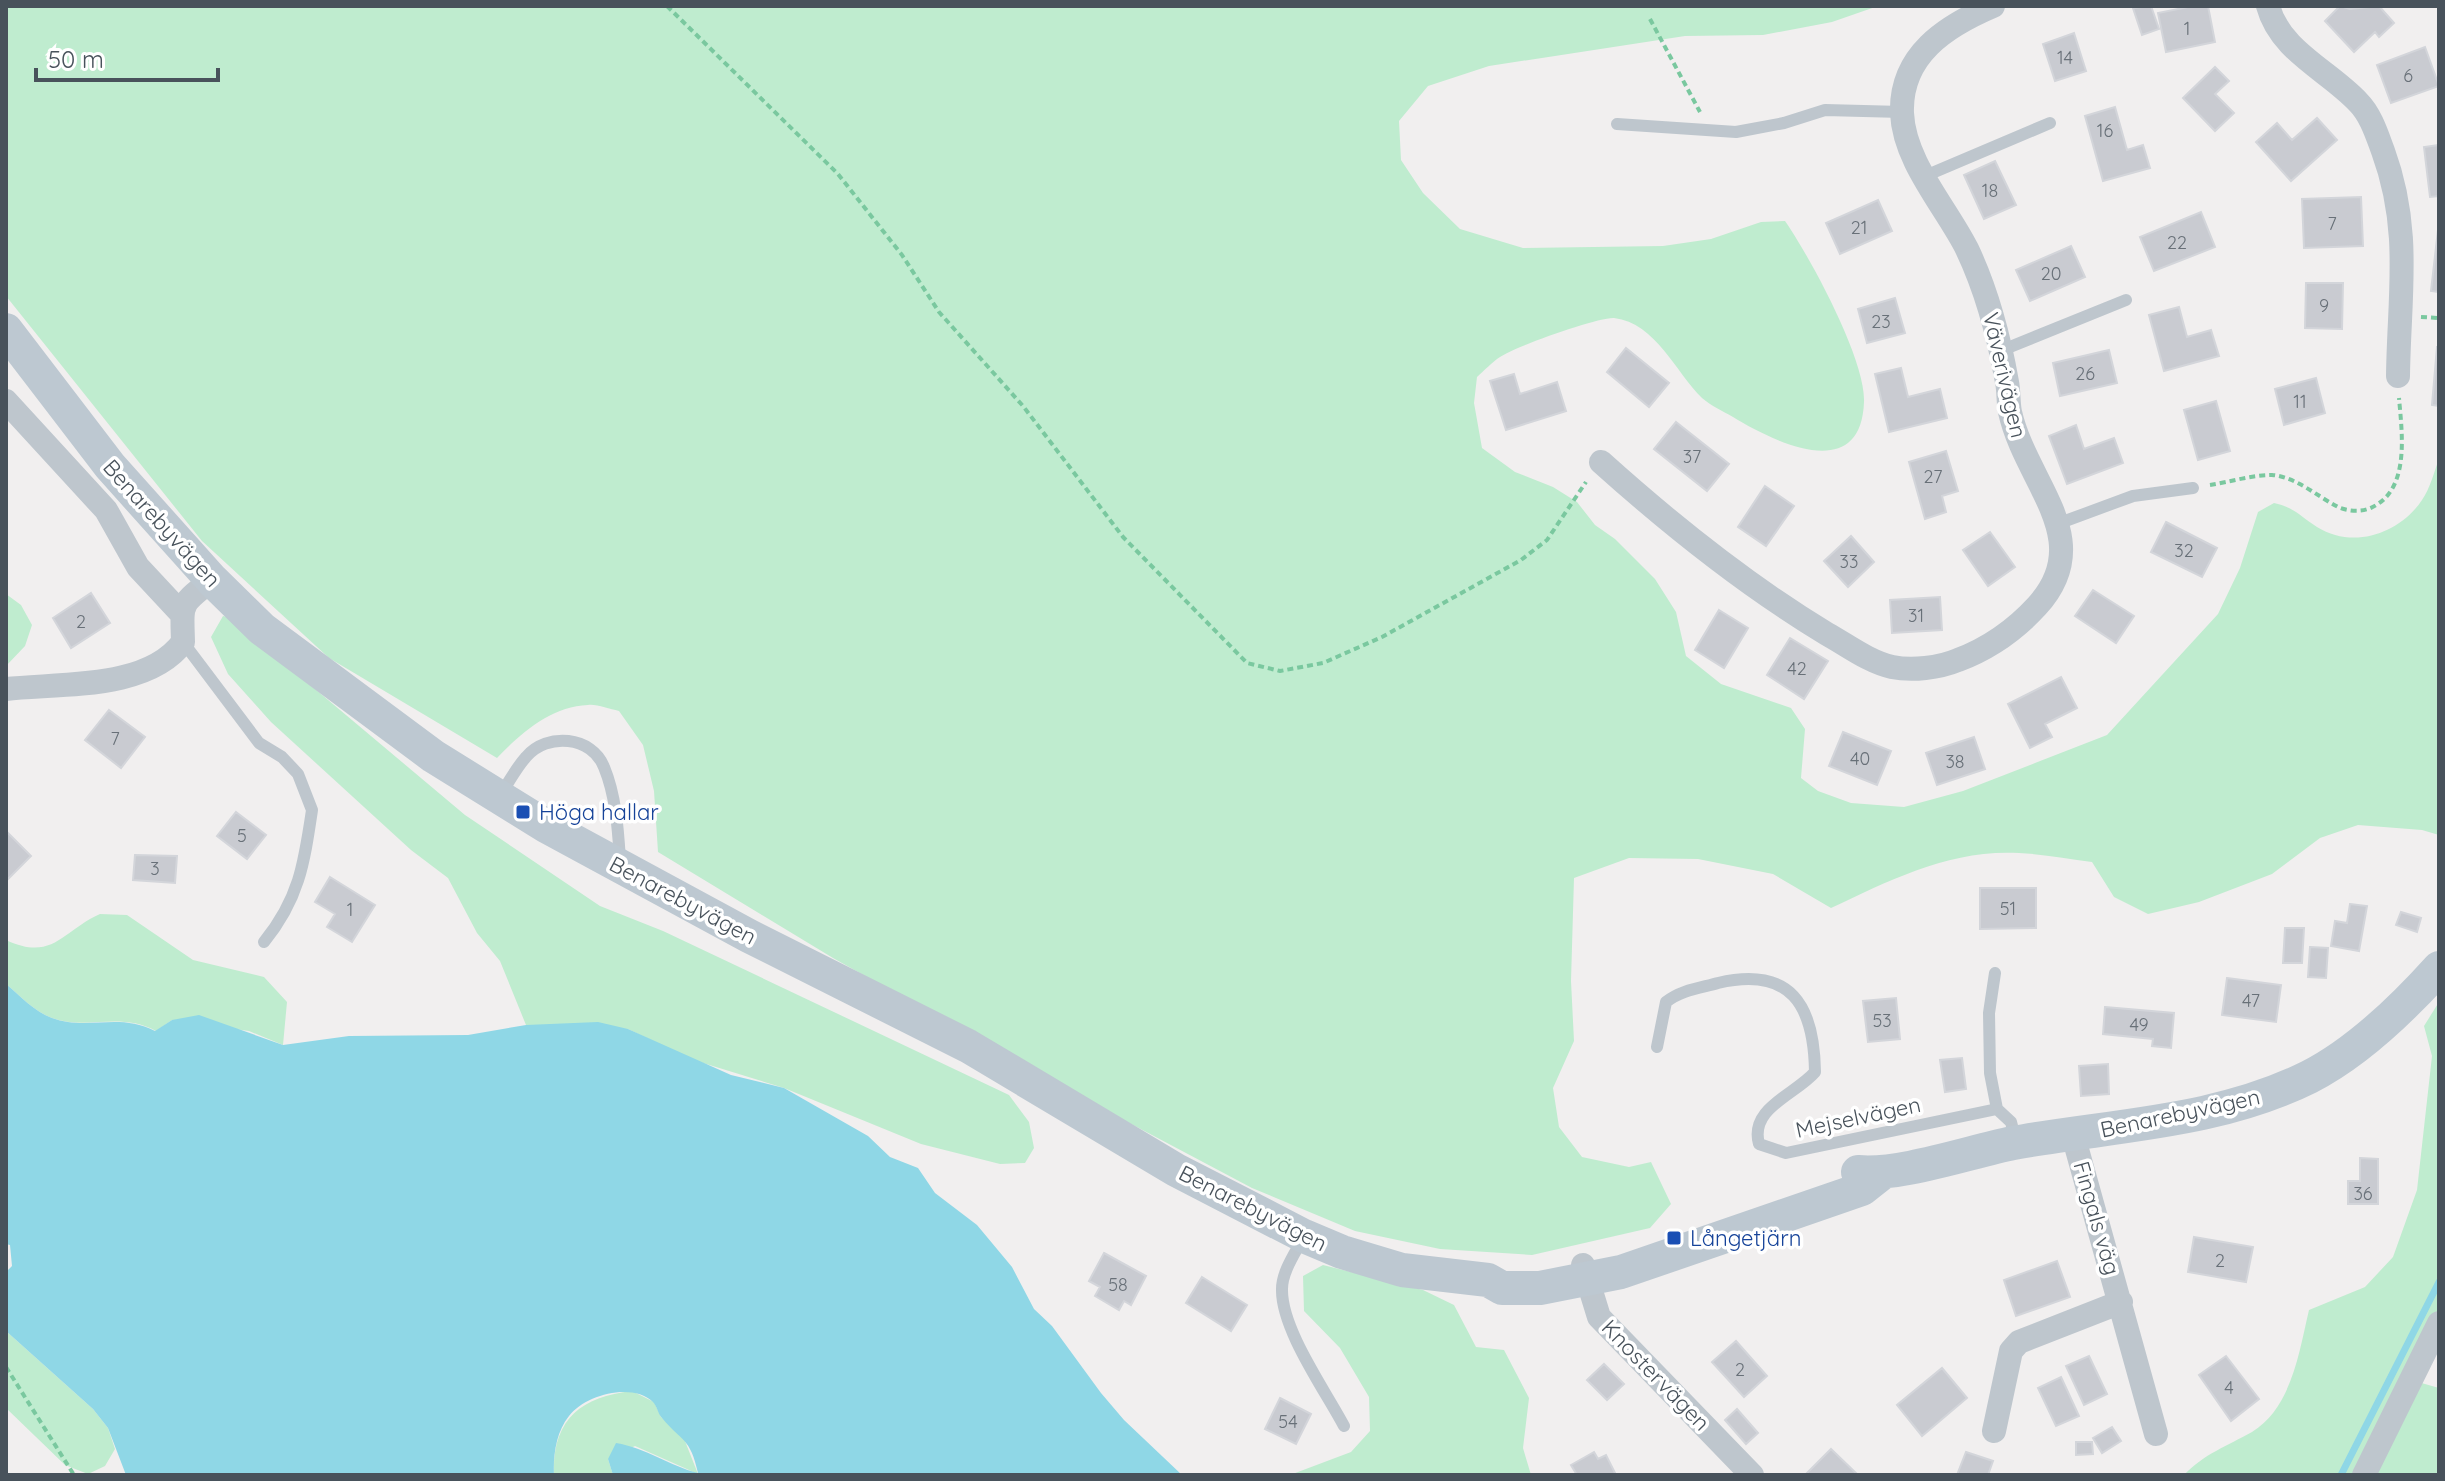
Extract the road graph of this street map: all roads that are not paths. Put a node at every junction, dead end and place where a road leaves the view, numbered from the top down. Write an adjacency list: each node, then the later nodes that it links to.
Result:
1 (1993, 6): 3 (street)
2 (2268, 6): 10 (street)
3 (1902, 112): 5 (lane); 6 (street, Väverivägen)
4 (2050, 123): 6 (lane)
5 (1617, 124)
6 (1925, 176): 9 (street, Väverivägen)
7 (2126, 300): 9 (lane)
8 (6, 330): 15 (street, Benarebyvägen)
9 (2000, 351): 14 (street, Väverivägen)
10 (2398, 376)
11 (6, 401): 16 (street)
12 (1601, 462): 14 (street, Väverivägen)
13 (2193, 488): 14 (lane)
14 (2057, 524)
15 (212, 580): 16 (street); 19 (street, Benarebyvägen)
16 (179, 611): 17 (street)
17 (183, 642): 18 (street); 21 (lane)
18 (6, 689)
19 (499, 799): 20 (street, Benarebyvägen); 20 (lane)
20 (620, 867): 28 (street, Benarebyvägen)
21 (264, 942)
22 (2439, 968): 26 (street, Benarebyvägen)
23 (1995, 973): 25 (lane)
24 (1657, 1047): 25 (lane, Mejselvägen)
25 (1997, 1109): 27 (lane)
26 (2073, 1135): 27 (street, Benarebyvägen); 30 (street, Fingals väg)
27 (2016, 1143): 29 (street, Benarebyvägen)
28 (1304, 1236): 29 (street, Benarebyvägen); 32 (lane)
29 (1585, 1272): 35 (street, Knostervägen)
30 (2121, 1302): 33 (street, Fingals väg); 34 (street, Fingals väg)
31 (2439, 1323): 36 (street)
32 (1344, 1426)
33 (1994, 1431)
34 (2156, 1434)
35 (1752, 1475)
36 (2364, 1475)

